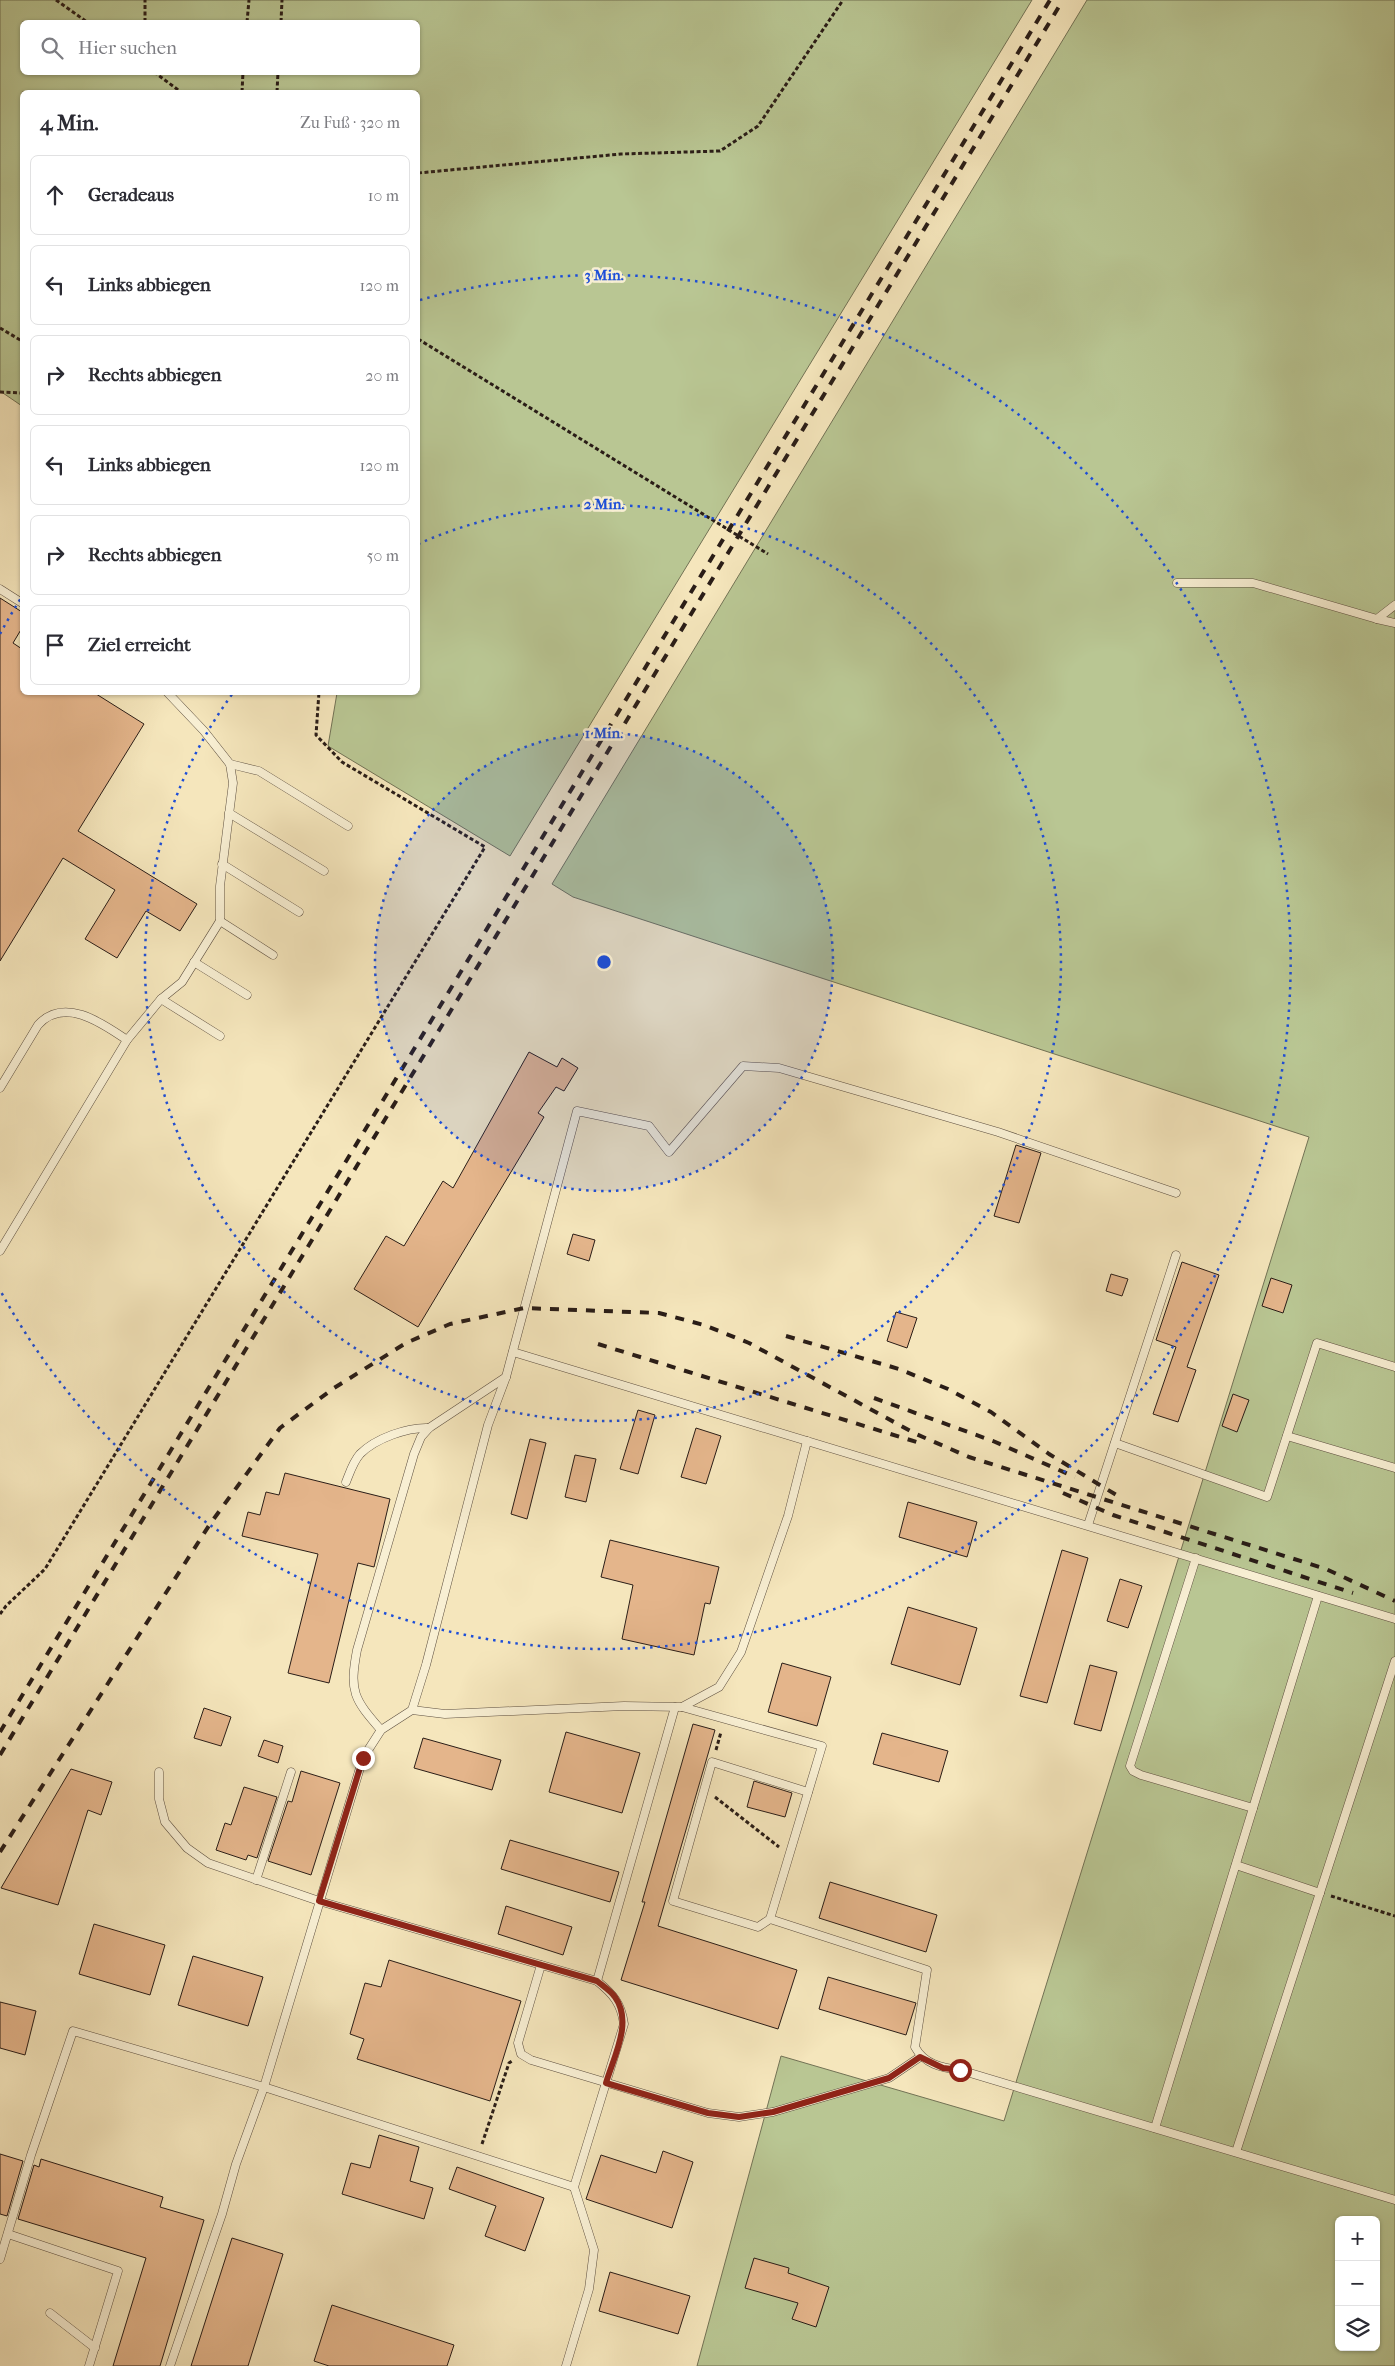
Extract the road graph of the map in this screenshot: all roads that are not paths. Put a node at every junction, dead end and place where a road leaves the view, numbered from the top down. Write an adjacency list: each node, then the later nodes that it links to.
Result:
1 (1178, 583): 5 (lane)
2 (0, 589): 3 (lane)
3 (20, 602)
4 (1395, 605): 5 (lane)
5 (1377, 618): 6 (lane)
6 (1395, 623)
7 (170, 695): 8 (lane)
8 (230, 764): 9 (lane); 10 (lane)
9 (229, 813): 11 (lane); 12 (lane)
10 (348, 826)
11 (222, 864): 13 (lane); 14 (lane)
12 (324, 871)
13 (299, 912)
14 (220, 921): 15 (lane); 16 (lane)
15 (273, 955)
16 (194, 962): 17 (lane); 18 (lane)
17 (247, 995)
18 (161, 999): 19 (lane); 20 (lane)
19 (220, 1036)
20 (127, 1040): 21 (lane); 23 (lane)
21 (0, 1088)
22 (1176, 1193): 25 (lane)
23 (0, 1252)
24 (1176, 1255): 31 (lane)
25 (513, 1352): 27 (lane); 30 (lane)
26 (1395, 1367): 29 (lane)
27 (506, 1377): 28 (lane); 40 (lane)
28 (429, 1428): 33 (lane); 41 (lane)
29 (1287, 1436): 31 (lane); 32 (lane)
30 (807, 1441): 34 (lane); 39 (lane)
31 (1115, 1443): 34 (lane)
32 (1395, 1468)
33 (346, 1482)
34 (1088, 1525): 35 (lane)
35 (1196, 1558): 36 (lane); 45 (lane)
36 (1318, 1596): 37 (lane); 45 (lane)
37 (1395, 1619)
38 (1395, 1661): 48 (lane)
39 (678, 1707): 40 (lane); 44 (lane); 52 (lane)
40 (412, 1710): 41 (lane)
41 (381, 1730): 49 (lane)
42 (159, 1772): 47 (lane)
43 (290, 1772): 47 (lane)
44 (808, 1792): 50 (lane); 50 (lane)
45 (1254, 1808): 46 (lane)
46 (1236, 1865): 48 (lane); 56 (lane)
47 (256, 1880): 49 (lane)
48 (1320, 1893): 57 (lane)
49 (319, 1901): 51 (lane); 55 (lane)
50 (770, 1919): 53 (lane)
51 (541, 1966): 52 (lane); 54 (lane)
52 (597, 1981): 54 (lane)
53 (920, 2057): 54 (lane); 56 (lane)
54 (606, 2083): 58 (lane)
55 (264, 2087): 58 (lane); 60 (lane); 65 (lane)
56 (1155, 2128): 57 (lane)
57 (1236, 2152): 59 (lane)
58 (574, 2187): 66 (lane)
59 (1395, 2200)
60 (8, 2234): 61 (lane); 63 (lane)
61 (0, 2259)
62 (50, 2313): 63 (lane)
63 (95, 2348): 64 (lane)
64 (89, 2366)
65 (170, 2366)
66 (566, 2366)

